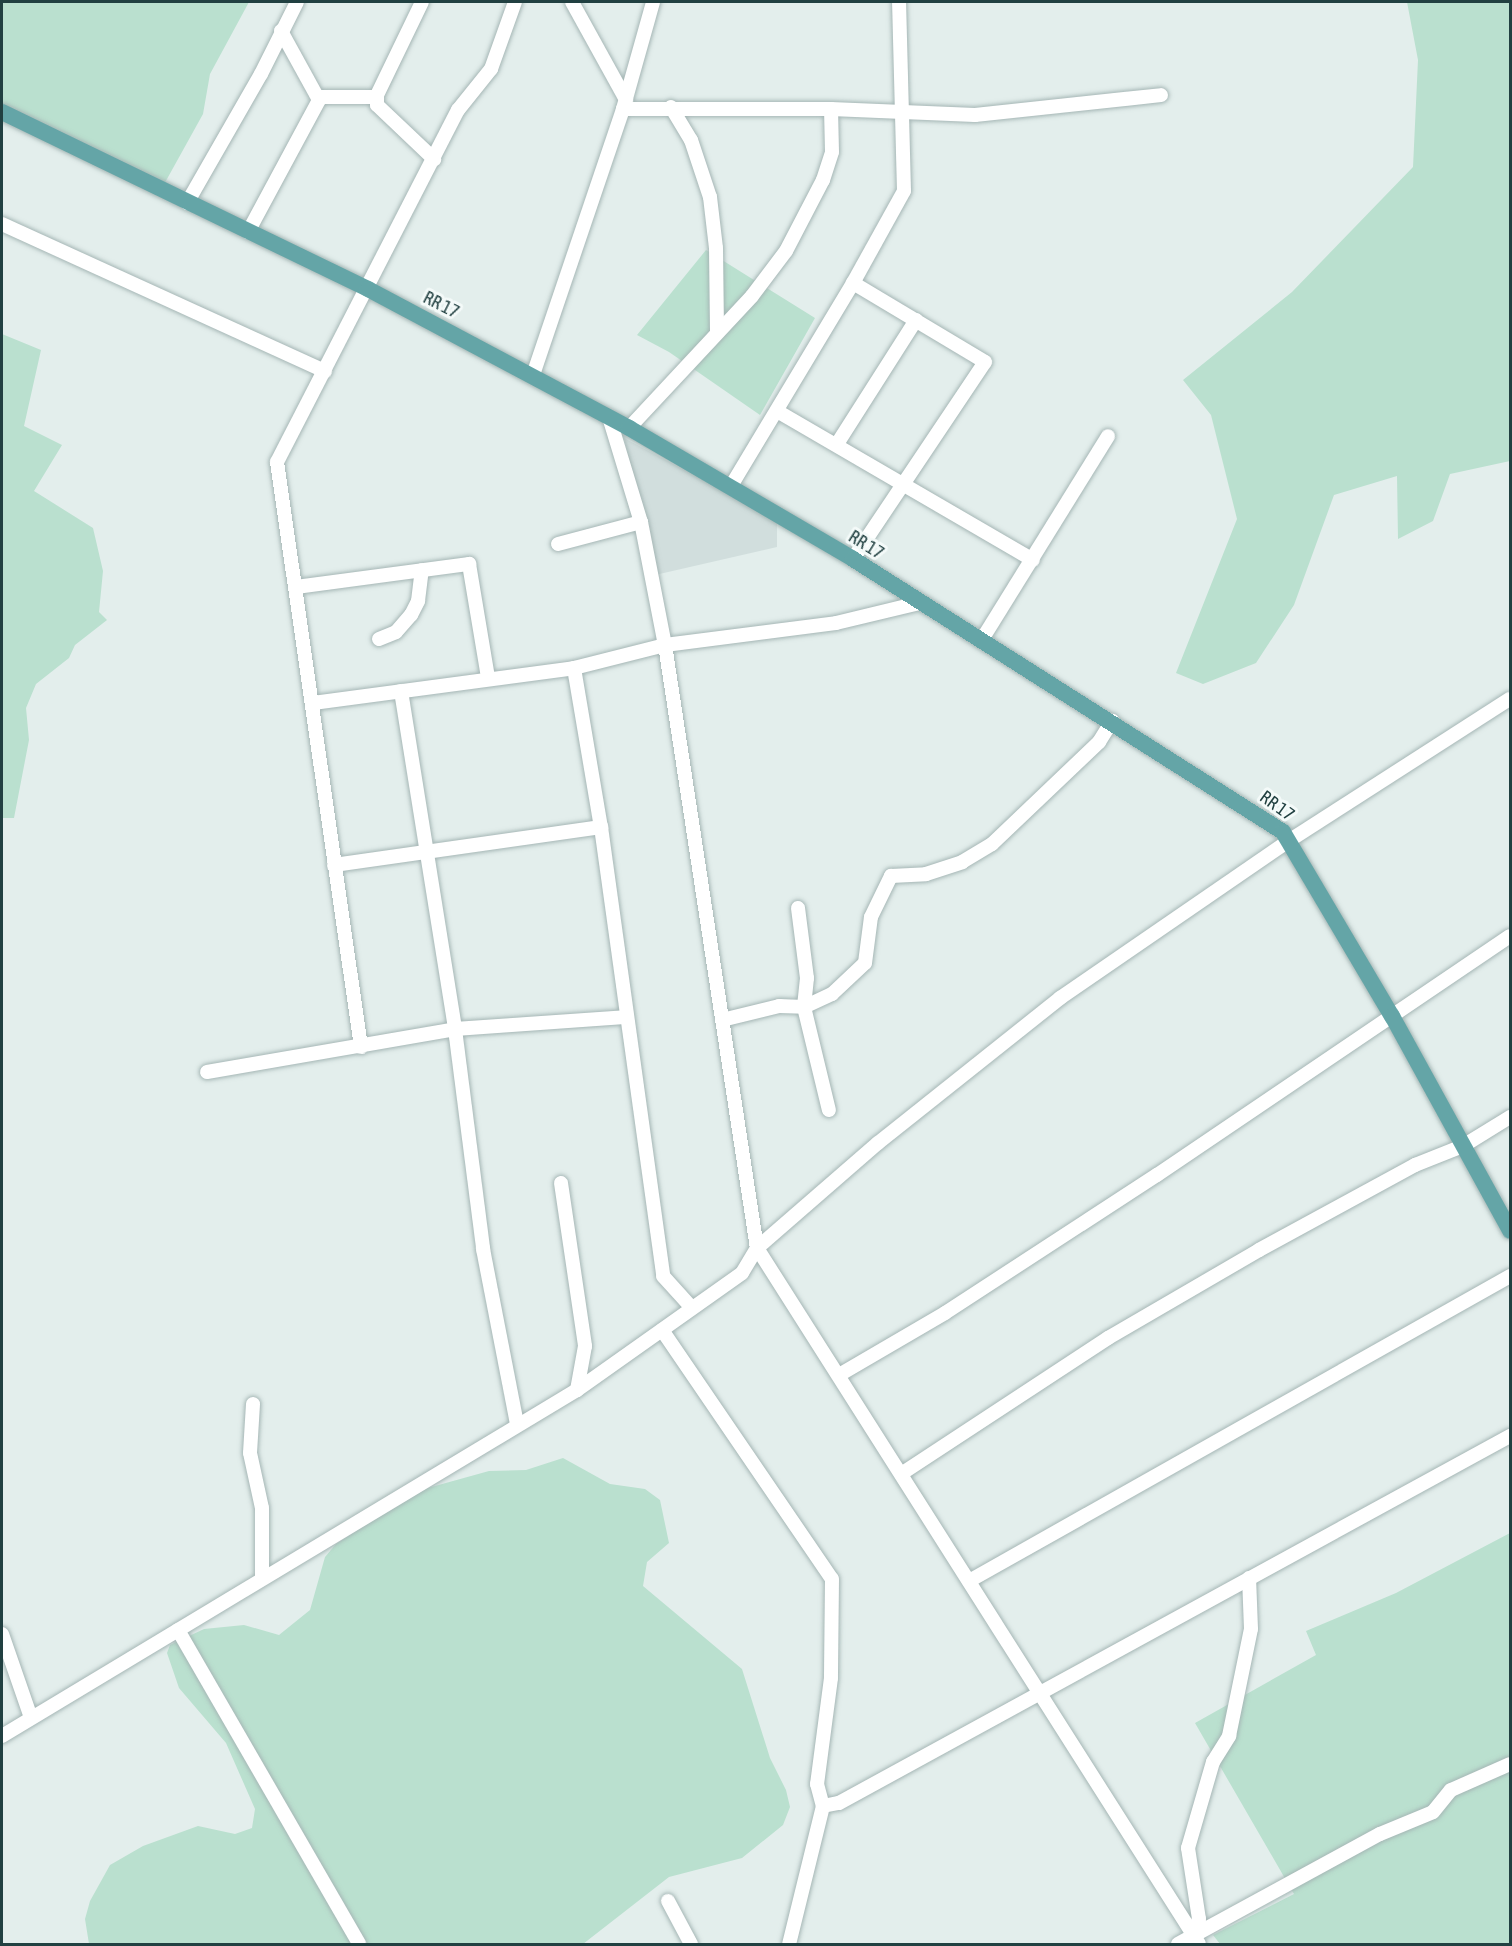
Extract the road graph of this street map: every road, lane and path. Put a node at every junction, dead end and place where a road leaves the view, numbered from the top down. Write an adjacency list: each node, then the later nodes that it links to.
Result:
1 (297, 2): 7 (street)
2 (422, 2): 10 (street)
3 (515, 2): 16 (street)
4 (572, 2): 11 (street)
5 (653, 2): 11 (street)
6 (899, 2): 15 (street)
7 (280, 32): 9 (street); 17 (street)
8 (1161, 95): 15 (street)
9 (319, 97): 10 (street); 19 (street)
10 (377, 97): 16 (street)
11 (625, 105): 12 (street); 25 (street)
12 (671, 107): 13 (street); 23 (street)
13 (831, 109): 15 (street); 23 (street)
14 (2, 112): 17 (main road, RR 17 / RR 17)
15 (903, 114): 20 (street)
16 (434, 159): 21 (street)
17 (187, 203): 19 (main road, RR 17 / RR 17)
18 (2, 224): 24 (street)
19 (248, 232): 21 (main road, RR 17 / RR 17)
20 (853, 283): 22 (street); 26 (street)
21 (368, 289): 24 (street); 25 (main road, RR 17 / RR 17)
22 (916, 320): 30 (street); 31 (street)
23 (717, 332): 28 (street)
24 (325, 371): 38 (street)
25 (533, 375): 27 (main road, RR 17 / RR 17)
26 (777, 411): 30 (street); 32 (street)
27 (609, 417): 28 (main road, RR 17 / RR 17); 33 (street)
28 (629, 428): 32 (main road, RR 17 / RR 17)
29 (1108, 436): 36 (street)
30 (837, 444): 31 (street)
31 (903, 483): 35 (street); 36 (street)
32 (731, 486): 35 (main road, RR 17 / RR 17)
33 (641, 522): 34 (street); 42 (street)
34 (558, 544)
35 (853, 559): 39 (main road, RR 17 / RR 17)
36 (1033, 560): 41 (street)
37 (422, 570): 38 (street); 40 (street); 44 (street)
38 (296, 587): 47 (street)
39 (919, 603): 41 (main road, RR 17 / RR 17); 42 (street)
40 (379, 639)
41 (981, 641): 48 (main road, RR 17 / RR 17)
42 (665, 645): 43 (street); 58 (street)
43 (574, 668): 44 (street); 49 (street)
44 (488, 678): 45 (street)
45 (400, 691): 47 (street); 51 (street)
46 (1510, 699): 50 (street)
47 (313, 703): 52 (street)
48 (1112, 721): 50 (main road, RR 17 / RR 17); 55 (street)
49 (601, 827): 51 (street); 57 (street)
50 (1290, 840): 56 (main road, RR 17 / RR 17); 67 (street)
51 (427, 852): 52 (street); 59 (street)
52 (334, 865): 60 (street)
53 (798, 908): 55 (street)
54 (1510, 936): 56 (street)
55 (804, 1007): 58 (street); 62 (street)
56 (1392, 1016): 64 (main road, RR 17 / RR 17); 71 (street)
57 (626, 1017): 59 (street); 69 (street)
58 (722, 1020): 67 (street)
59 (455, 1029): 60 (street); 74 (street)
60 (361, 1047): 61 (street)
61 (207, 1072)
62 (829, 1110)
63 (1510, 1117): 64 (street)
64 (1464, 1146): 66 (main road, RR 17 / RR 17); 76 (street)
65 (561, 1184): 72 (street)
66 (1510, 1231)
67 (757, 1248): 69 (street); 71 (street)
68 (1510, 1276): 79 (street)
69 (692, 1308): 70 (street)
70 (662, 1330): 72 (street); 86 (street)
71 (839, 1375): 76 (street)
72 (577, 1390): 74 (street)
73 (253, 1404): 77 (street)
74 (517, 1424): 77 (street)
75 (1510, 1436): 78 (street)
76 (901, 1474): 79 (street)
77 (262, 1578): 80 (street)
78 (1249, 1578): 82 (street); 88 (street)
79 (969, 1581): 82 (street)
80 (178, 1630): 83 (street); 89 (street)
81 (2, 1634): 83 (street)
82 (1039, 1692): 86 (street); 88 (street)
83 (30, 1715): 84 (street)
84 (2, 1736)
85 (1510, 1764): 88 (street)
86 (823, 1806): 91 (street)
87 (668, 1901): 90 (street)
88 (1196, 1940): 92 (street)
89 (359, 1944)
90 (691, 1944)
91 (789, 1944)
92 (1178, 1944)

